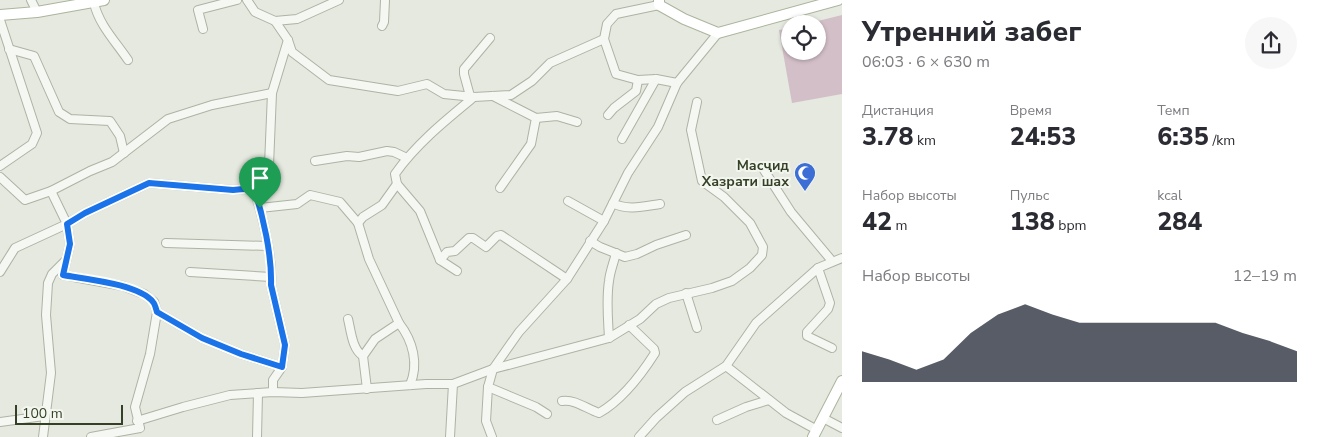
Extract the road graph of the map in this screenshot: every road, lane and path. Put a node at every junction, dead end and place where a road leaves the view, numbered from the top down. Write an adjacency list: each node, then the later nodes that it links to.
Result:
1 (31, 0): 10 (street)
2 (237, 0): 15 (street)
3 (247, 0): 13 (street)
4 (339, 0): 13 (street)
5 (385, 0): 14 (street)
6 (838, 0): 16 (main road)
7 (99, 1): 8 (main road); 22 (street)
8 (82, 2): 10 (main road)
9 (659, 3): 16 (main road); 18 (street)
10 (37, 12): 11 (main road)
11 (0, 15)
12 (0, 20): 20 (street)
13 (275, 22): 19 (street)
14 (382, 26)
15 (204, 29)
16 (718, 32): 25 (street)
17 (490, 38): 28 (street)
18 (604, 39): 24 (street); 27 (street)
19 (288, 40): 26 (street); 28 (street)
20 (3, 42): 21 (street)
21 (9, 49): 34 (street); 37 (street)
22 (128, 60)
23 (656, 79): 24 (street); 25 (street); 33 (street)
24 (638, 80): 30 (street)
25 (677, 83): 45 (street)
26 (272, 93): 34 (street); 41 (street)
27 (492, 95): 28 (street); 31 (street)
28 (472, 96): 35 (street)
29 (697, 102): 66 (street)
30 (608, 115)
31 (536, 118): 32 (street); 42 (street)
32 (577, 122)
33 (622, 138)
34 (124, 153): 43 (street)
35 (407, 158): 36 (street); 40 (street)
36 (315, 160)
37 (0, 166)
38 (764, 170): 59 (street)
39 (0, 176): 43 (street)
40 (397, 184): 49 (street); 58 (street)
41 (254, 188): 47 (street); 50 (street)
42 (500, 188)
43 (51, 191): 50 (street)
44 (568, 201): 48 (street)
45 (613, 203): 46 (street); 48 (street)
46 (660, 204)
47 (260, 208): 49 (street); 54 (street)
48 (604, 221): 52 (street)
49 (358, 223): 69 (street)
50 (67, 224): 57 (street); 61 (street)
51 (686, 235): 55 (street)
52 (590, 241): 55 (street); 65 (street)
53 (166, 242): 54 (street)
54 (267, 246): 64 (street)
55 (616, 253): 72 (street)
56 (842, 258): 59 (street)
57 (67, 260): 67 (street); 88 (street)
58 (440, 260): 63 (street); 65 (street)
59 (832, 261): 60 (street)
60 (818, 268): 73 (street); 75 (street)
61 (0, 272)
62 (190, 272): 64 (street)
63 (457, 272)
64 (271, 277): 76 (street)
65 (568, 279): 77 (street)
66 (686, 293): 70 (street); 71 (street)
67 (157, 312): 76 (street); 91 (street)
68 (348, 319): 74 (street)
69 (400, 323): 74 (street); 80 (street)
70 (629, 325): 72 (street); 85 (street)
71 (697, 328)
72 (609, 338): 77 (street)
73 (832, 348)
74 (363, 356): 82 (street)
75 (726, 366): 86 (street); 100 (street)
76 (282, 367): 83 (street)
77 (493, 369): 79 (street); 81 (street)
78 (842, 380): 89 (main road)
79 (453, 384): 80 (street); 98 (street)
80 (410, 385): 82 (street)
81 (488, 387): 87 (street); 99 (street)
82 (367, 389): 83 (street)
83 (273, 392): 84 (street)
84 (258, 393): 91 (street); 97 (street)
85 (562, 400)
86 (769, 400): 90 (street); 94 (street)
87 (547, 414)
88 (44, 416): 92 (street); 95 (street)
89 (823, 418): 93 (street); 94 (main road)
90 (717, 420)
91 (137, 421): 96 (street)
92 (0, 422)
93 (842, 428)
94 (815, 433)
95 (43, 437)
96 (91, 437)
97 (257, 437)
98 (450, 437)
99 (492, 437)
100 (639, 437)

